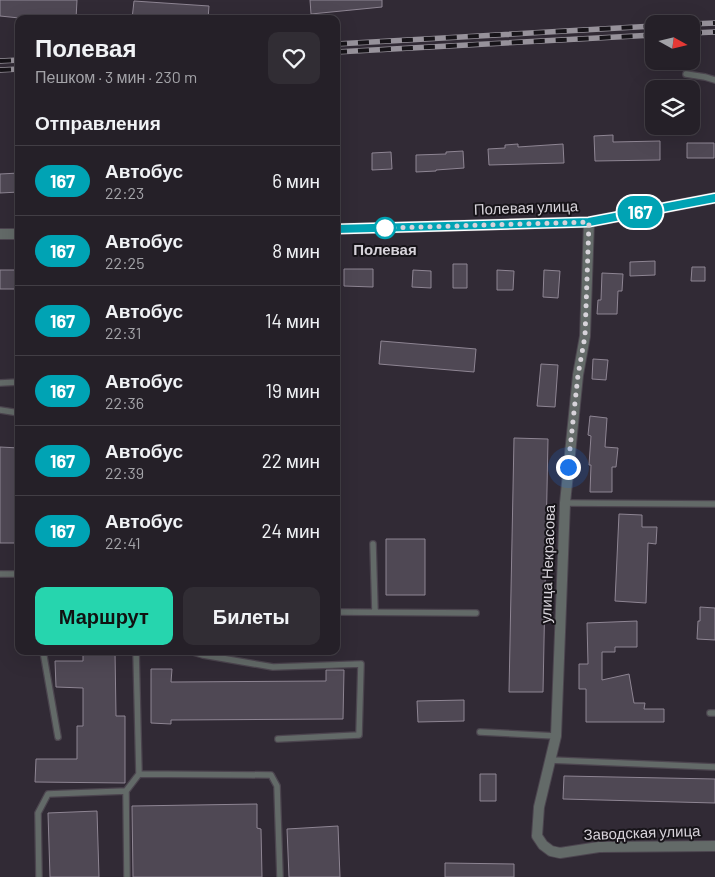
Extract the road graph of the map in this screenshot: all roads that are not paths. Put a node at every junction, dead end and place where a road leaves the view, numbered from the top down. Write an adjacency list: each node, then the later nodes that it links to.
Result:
1 (686, 74): 2 (lane)
2 (715, 80)
3 (715, 198): 4 (street, Полевая улица)
4 (589, 222): 5 (street, Полевая улица); 12 (street, улица Некрасова)
5 (340, 229)
6 (0, 234): 7 (street)
7 (15, 234)
8 (15, 382): 9 (lane)
9 (0, 383)
10 (0, 410): 11 (lane)
11 (15, 412)
12 (565, 504): 13 (lane); 24 (street, улица Некрасова)
13 (715, 504)
14 (373, 544): 18 (lane)
15 (0, 574): 16 (lane)
16 (15, 574)
17 (340, 612): 18 (lane)
18 (375, 612): 19 (lane)
19 (476, 613)
20 (44, 655): 25 (lane)
21 (136, 655): 29 (lane)
22 (203, 655): 26 (lane)
23 (480, 732): 24 (lane)
24 (556, 736): 27 (street, улица Некрасова)
25 (58, 737)
26 (278, 739)
27 (550, 760): 28 (lane); 31 (street, улица Некрасова)
28 (715, 767)
29 (138, 774): 30 (lane); 35 (lane)
30 (126, 792): 33 (lane); 34 (lane)
31 (543, 845): 32 (street, Заводская улица)
32 (715, 846)
33 (39, 877)
34 (126, 877)
35 (280, 877)

